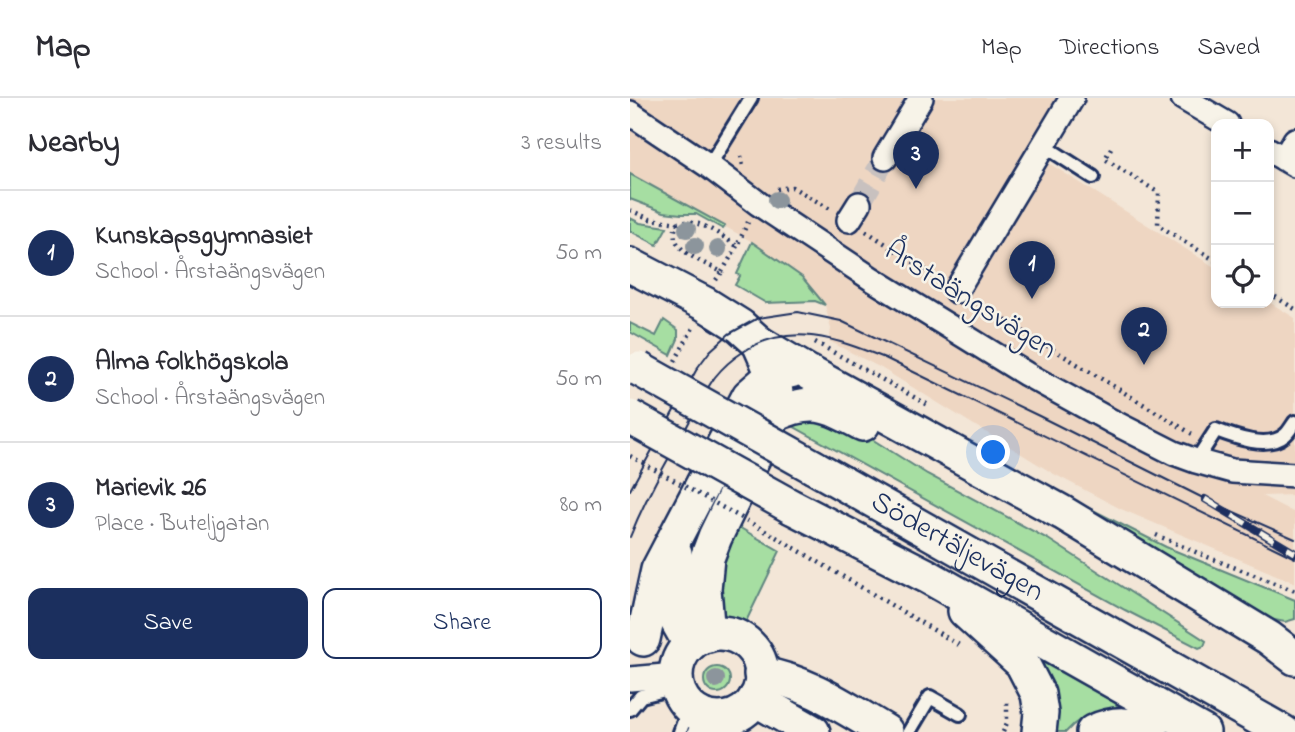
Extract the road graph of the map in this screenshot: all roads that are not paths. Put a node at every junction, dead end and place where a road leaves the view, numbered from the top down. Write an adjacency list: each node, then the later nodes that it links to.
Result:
1 (751, 98): 9 (lane)
2 (920, 98): 8 (street)
3 (1072, 98): 7 (street)
4 (1183, 98): 6 (street)
5 (630, 113): 9 (street, Årstaängsvägen)
6 (1219, 119)
7 (1043, 145): 10 (lane); 12 (street)
8 (886, 158)
9 (709, 166): 20 (street, Årstaängsvägen)
10 (1093, 177)
11 (630, 265): 13 (street)
12 (957, 291)
13 (759, 343): 15 (street); 16 (street)
14 (634, 367): 27 (street, Södertäljevägen, bridge)
15 (808, 372): 16 (street); 24 (street)
16 (773, 375): 17 (street); 22 (street)
17 (775, 415): 28 (street, Södertäljevägen); 30 (street)
18 (630, 417): 23 (street, Södertäljevägen, bridge)
19 (1295, 422): 20 (lane)
20 (1196, 461): 21 (street, Årstaängsvägen)
21 (1295, 475)
22 (676, 533): 25 (street); 30 (street)
23 (927, 576): 38 (street); 41 (street, Södertäljevägen)
24 (1282, 637): 26 (street)
25 (637, 642): 30 (street)
26 (1295, 658)
27 (1175, 671): 34 (street); 42 (street, Södertäljevägen)
28 (1295, 671)
29 (630, 679): 30 (street)
30 (689, 687): 31 (street); 31 (street); 32 (lane)
31 (749, 704): 35 (street); 36 (street)
32 (630, 709)
33 (960, 714): 37 (lane)
34 (1295, 717)
35 (813, 732)
36 (886, 732)
37 (909, 732)
38 (1039, 732)
39 (1093, 732): 40 (street)
40 (1151, 732)
41 (1203, 732)
42 (1283, 732)

